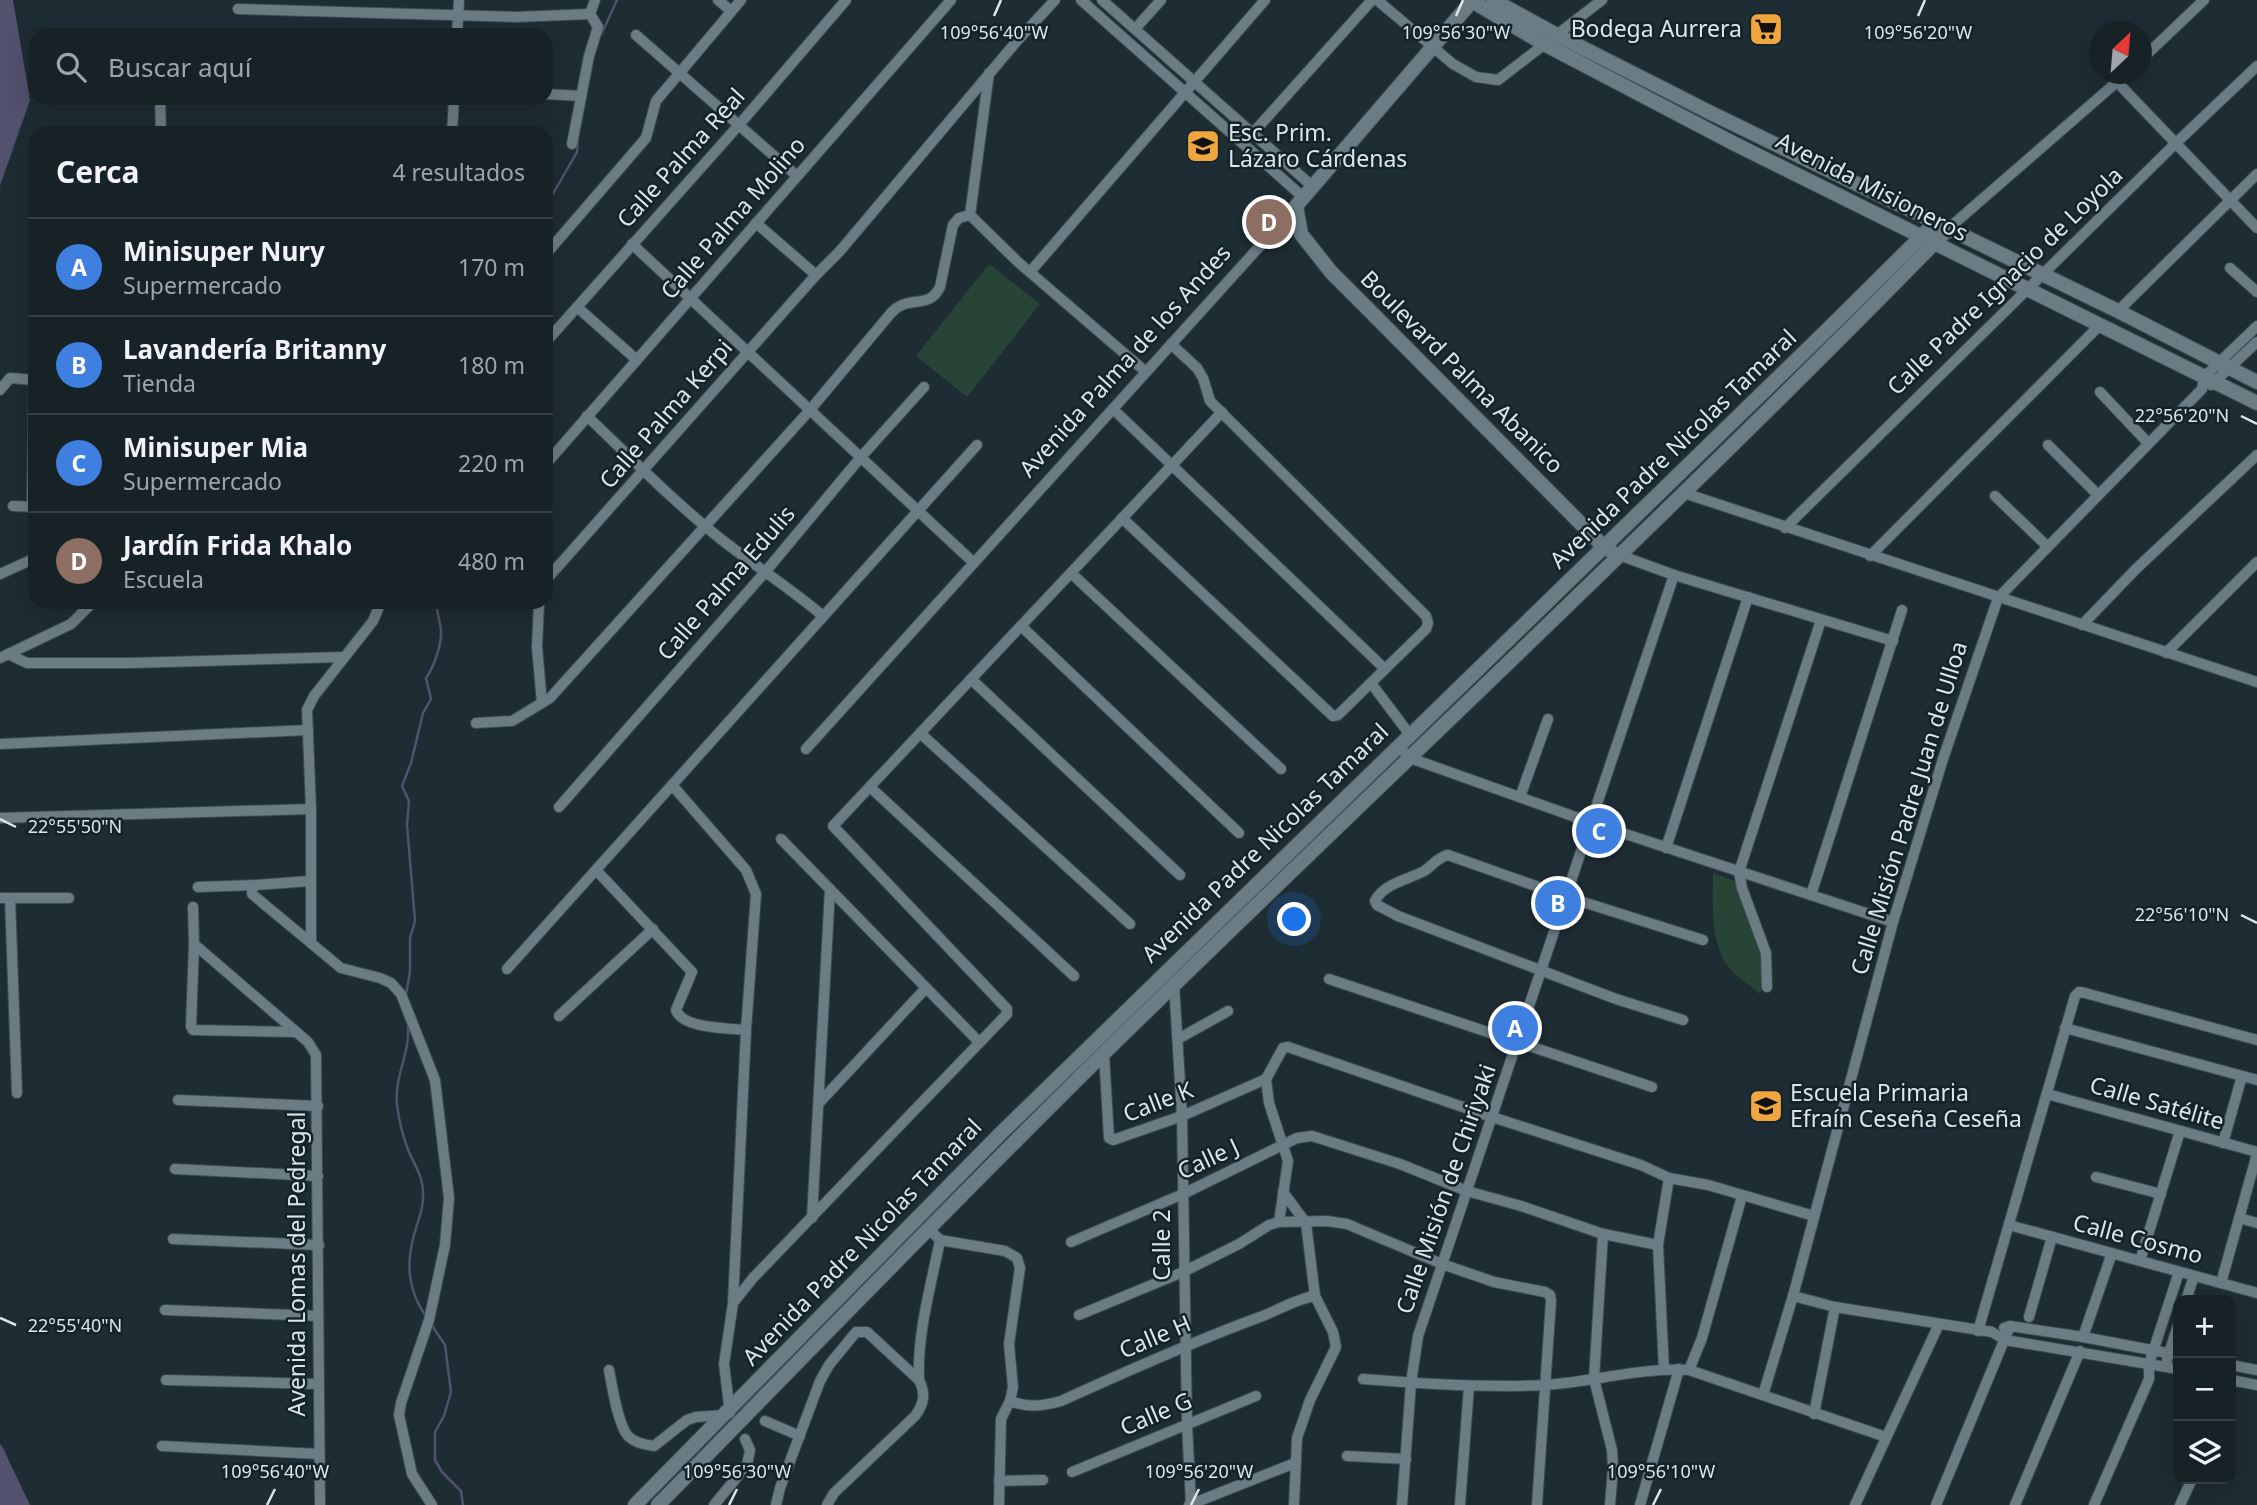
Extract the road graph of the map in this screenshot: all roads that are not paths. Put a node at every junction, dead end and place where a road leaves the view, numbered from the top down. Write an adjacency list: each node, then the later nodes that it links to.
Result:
1 (458, 0): 20 (street)
2 (594, 0): 19 (street)
3 (718, 0): 18 (street)
4 (741, 0): 18 (street)
5 (951, 0): 45 (street, Calle Palma Molino)
6 (1055, 0): 29 (street, Calle Palma Kerpi)
7 (1081, 0): 33 (street)
8 (1102, 0): 22 (street)
9 (1161, 0): 22 (street)
10 (1265, 0): 30 (street)
11 (1375, 0): 25 (street); 41 (street)
12 (1472, 0): 24 (street, Avenida Misioneros); 25 (street, Avenida Palma de los Andes)
13 (1493, 0): 24 (street, Avenida Misioneros)
14 (1602, 0): 24 (street)
15 (2204, 0): 26 (street)
16 (842, 1): 40 (street, Calle Palma Real)
17 (238, 9): 20 (street)
18 (731, 12): 28 (street)
19 (590, 14): 20 (street); 35 (street)
20 (458, 15): 21 (street)
21 (457, 28)
22 (1135, 29): 30 (street)
23 (636, 35): 28 (street)
24 (1550, 39): 25 (street); 50 (street, Avenida Misioneros); 52 (street, Avenida Misioneros)
25 (1432, 48): 46 (street, Avenida Palma de los Andes)
26 (2152, 49)
27 (2257, 66): 42 (street, Calle Padre Ignacio de Loyola)
28 (679, 73): 40 (street); 54 (street)
29 (989, 73): 48 (street); 57 (street, Calle Palma Kerpi)
30 (1193, 82): 33 (street); 41 (street)
31 (2115, 84): 50 (street)
32 (2119, 84): 42 (street)
33 (1185, 91): 46 (street); 56 (street)
34 (553, 94): 35 (street)
35 (581, 96): 43 (street)
36 (160, 105): 38 (street)
37 (454, 105): 39 (street)
38 (161, 126)
39 (452, 126)
40 (738, 126): 45 (street); 53 (street, Calle Palma Real)
41 (1252, 134): 46 (street)
42 (2176, 143): 47 (street); 58 (street, Calle Padre Ignacio de Loyola)
43 (572, 144)
44 (2257, 174): 47 (street)
45 (797, 176): 49 (street, Calle Palma Molino)
46 (1303, 196): 68 (street, Avenida Palma de los Andes); 102 (street, Boulevard Palma Abanico)
47 (2230, 200): 51 (street); 63 (street)
48 (970, 215): 56 (street); 81 (street)
49 (756, 223): 57 (street); 61 (street, Calle Palma Molino)
50 (1942, 225): 52 (street, Avenida Padre Nicolas Tamaral); 58 (street, Avenida Misioneros)
51 (2257, 228)
52 (1927, 240): 59 (street, Avenida Misioneros); 92 (street, Avenida Padre Nicolas Tamaral); 102 (street, Avenida Padre Nicolas Tamaral)
53 (632, 244): 61 (street); 62 (street, Calle Palma Real)
54 (553, 246)
55 (2230, 268): 60 (street)
56 (1030, 272): 72 (street)
57 (816, 275): 69 (street, Calle Palma Kerpi)
58 (2042, 275): 59 (street, Calle Padre Ignacio de Loyola); 63 (street, Avenida Misioneros)
59 (2027, 290): 64 (street, Avenida Misioneros); 100 (street, Calle Padre Ignacio de Loyola)
60 (2257, 292)
61 (690, 298): 69 (street); 70 (street, Calle Palma Molino)
62 (577, 307): 66 (street, Calle Palma Real); 70 (street)
63 (2118, 311): 71 (street, Avenida Misioneros)
64 (2100, 325): 74 (street, Avenida Misioneros); 104 (street)
65 (2257, 326): 71 (street, Calle Misión Padre Juan de Ulloa)
66 (553, 334)
67 (2257, 342): 71 (street, Calle Misión Padre Juan de Ulloa)
68 (1171, 344): 72 (street, Avenida Palma de los Andes); 82 (street)
69 (748, 352): 81 (street); 91 (street, Calle Palma Kerpi)
70 (637, 360): 83 (street, Calle Palma Molino)
71 (2224, 366): 74 (street, Calle Misión Padre Juan de Ulloa); 75 (street, Avenida Misioneros)
72 (1146, 372): 80 (street, Avenida Palma de los Andes)
73 (28, 380): 77 (street)
74 (2207, 383): 79 (street, Avenida Misioneros); 84 (street, Calle Misión Padre Juan de Ulloa)
75 (2257, 383)
76 (924, 387): 89 (street, Calle Palma Edulis)
77 (0, 390)
78 (2100, 392): 84 (street)
79 (2257, 403)
80 (1113, 409): 90 (street); 107 (street, Avenida Palma de los Andes)
81 (810, 410): 89 (street); 99 (street)
82 (1222, 412): 90 (street); 127 (street)
83 (587, 416): 88 (street, Calle Palma Molino); 91 (street)
84 (2148, 443): 93 (street, Calle Misión Padre Juan de Ulloa)
85 (977, 445): 97 (street)
86 (2048, 445): 93 (street)
87 (2257, 455): 121 (street)
88 (553, 456)
89 (860, 457): 97 (street); 108 (street, Calle Palma Edulis)
90 (1171, 466): 98 (street); 127 (street)
91 (644, 471): 99 (street); 109 (street, Calle Palma Kerpi)
92 (1684, 493): 100 (street); 103 (street, Avenida Padre Nicolas Tamaral)
93 (2098, 495): 101 (street, Calle Misión Padre Juan de Ulloa)
94 (1995, 496): 101 (street)
95 (13, 506): 96 (street)
96 (28, 507)
97 (918, 511): 107 (street); 119 (street)
98 (1122, 518): 110 (street); 130 (street)
99 (705, 525): 108 (street); 131 (street)
100 (1785, 528): 104 (street)
101 (2047, 546): 114 (street, Calle Misión Padre Juan de Ulloa)
102 (1604, 547): 103 (street, Boulevard Palma Abanico); 136 (street, Avenida Padre Nicolas Tamaral)
103 (1619, 555): 112 (street); 140 (street, Avenida Padre Nicolas Tamaral)
104 (1870, 556): 114 (street)
105 (28, 561): 111 (street)
106 (2257, 562): 124 (street)
107 (974, 563): 139 (street, Avenida Palma de los Andes)
108 (766, 571): 119 (street); 145 (street, Calle Palma Edulis)
109 (553, 572)
110 (1071, 573): 122 (street); 141 (street)
111 (0, 574)
112 (1674, 575): 113 (street); 148 (street, Calle Misión de Chiriyaki)
113 (1748, 597): 120 (street); 151 (street)
114 (1998, 598): 121 (street); 164 (street, Calle Misión Padre Juan de Ulloa)
115 (86, 609): 125 (street)
116 (378, 609): 126 (street)
117 (539, 609): 131 (street)
118 (1902, 610): 123 (street)
119 (823, 616): 142 (street)
120 (1821, 620): 123 (street); 153 (street)
121 (2082, 625): 124 (street)
122 (1021, 626): 129 (street); 149 (street)
123 (1893, 641): 159 (street)
124 (2166, 653): 128 (street)
125 (4, 656): 126 (street)
126 (343, 657): 134 (street)
127 (1385, 669): 130 (street)
128 (2254, 678)
129 (971, 679): 135 (street); 154 (street)
130 (1371, 683): 136 (street)
131 (542, 703): 133 (street)
132 (1548, 719): 144 (street)
133 (476, 723)
134 (307, 730): 137 (street); 146 (street)
135 (920, 733): 143 (street); 165 (street)
136 (1410, 735): 138 (street, Avenida Padre Nicolas Tamaral)
137 (0, 744)
138 (1399, 747): 140 (street); 170 (street, Avenida Padre Nicolas Tamaral)
139 (806, 749)
140 (1410, 758): 144 (street); 175 (street, Avenida Padre Nicolas Tamaral)
141 (1281, 769)
142 (672, 785): 152 (street); 182 (street)
143 (870, 787): 173 (street); 186 (street)
144 (1520, 797): 148 (street)
145 (559, 807)
146 (311, 809): 147 (street); 155 (street)
147 (0, 818)
148 (1592, 823): 151 (street); 160 (street, Calle Misión de Chiriyaki)
149 (1239, 833)
150 (781, 839): 158 (street)
151 (1666, 848): 153 (street)
152 (596, 870): 166 (street); 171 (street)
153 (1739, 872): 159 (street); 176 (street)
154 (1180, 875)
155 (310, 881): 156 (street); 168 (street)
156 (256, 885): 157 (street); 168 (street)
157 (198, 887)
158 (830, 889): 177 (street); 196 (street)
159 (1811, 895): 164 (street)
160 (1567, 897): 167 (street); 172 (street, Calle Misión de Chiriyaki); 172 (street)
161 (5, 898): 162 (street); 193 (street)
162 (69, 898)
163 (193, 906): 169 (street)
164 (1893, 922): 213 (street, Calle Misión Padre Juan de Ulloa)
165 (1129, 924)
166 (653, 929): 179 (street); 182 (street)
167 (1703, 940)
168 (311, 943): 297 (street)
169 (194, 944): 183 (street, Avenida Lomas del Pedregal); 183 (street)
170 (1172, 964): 175 (street, Calle 2); 278 (street, Avenida Padre Nicolas Tamaral)
171 (506, 969)
172 (1542, 971): 180 (street); 187 (street, Calle Misión de Chiriyaki)
173 (1074, 976)
174 (1329, 979): 187 (street)
175 (1174, 985): 184 (street, Calle 2); 188 (street, Avenida Padre Nicolas Tamaral)
176 (1767, 987)
177 (926, 988): 186 (street); 196 (street)
178 (1228, 1011): 184 (street)
179 (559, 1017)
180 (1683, 1020)
181 (2065, 1028): 185 (street); 189 (street); 194 (street)
182 (746, 1030): 239 (street)
183 (294, 1032): 197 (street, Avenida Lomas del Pedregal)
184 (1178, 1039): 198 (street, Calle 2)
185 (2257, 1040)
186 (979, 1042): 214 (street)
187 (1517, 1042): 192 (street); 199 (street, Calle Misión de Chiriyaki)
188 (1104, 1054): 198 (street, Calle K); 220 (street, Avenida Padre Nicolas Tamaral)
189 (2242, 1076): 191 (street); 201 (street)
190 (1266, 1079): 198 (street, Calle K); 199 (street); 202 (street)
191 (2257, 1080)
192 (1652, 1087)
193 (17, 1093)
194 (2047, 1094): 200 (street, Calle Satélite); 219 (street)
195 (178, 1100): 197 (street)
196 (818, 1103): 214 (street)
197 (318, 1105): 205 (street, Avenida Lomas del Pedregal)
198 (1182, 1116): 210 (street, Calle 2)
199 (1492, 1117): 207 (street); 208 (street, Calle Misión de Chiriyaki)
200 (2180, 1131): 201 (street, Calle Satélite); 211 (street)
201 (2223, 1143): 203 (street, Calle Satélite)
202 (1285, 1145): 208 (street, Calle J); 209 (street); 210 (street, Calle J)
203 (2257, 1153): 215 (street)
204 (175, 1169): 205 (street)
205 (318, 1176): 226 (street, Avenida Lomas del Pedregal)
206 (2096, 1177): 211 (street)
207 (1670, 1178): 212 (street); 227 (street)
208 (1467, 1191): 221 (street, Calle J); 230 (street, Calle Misión de Chiriyaki)
209 (1283, 1192): 216 (street); 217 (street)
210 (1183, 1194): 225 (street, Calle J); 231 (street, Calle 2)
211 (2161, 1194): 229 (street)
212 (1741, 1196): 213 (street); 262 (street)
213 (1814, 1216): 238 (street, Calle Misión Padre Juan de Ulloa)
214 (811, 1218): 239 (street)
215 (2239, 1218): 218 (street); 234 (street)
216 (1279, 1222): 217 (street); 231 (street)
217 (1306, 1223): 230 (street); 237 (street)
218 (2257, 1223)
219 (2009, 1225): 222 (street, Calle Cosmo); 247 (street)
220 (929, 1229): 224 (street); 281 (street, Avenida Padre Nicolas Tamaral)
221 (1602, 1234): 227 (street, Calle J); 265 (street)
222 (2052, 1237): 228 (street, Calle Cosmo); 244 (street)
223 (173, 1239): 226 (street)
224 (940, 1240): 267 (street); 277 (street)
225 (1071, 1241)
226 (319, 1245): 242 (street, Avenida Lomas del Pedregal)
227 (1658, 1245): 261 (street)
228 (2112, 1253): 229 (street, Calle Cosmo); 249 (street)
229 (2140, 1261): 232 (street, Calle Cosmo)
230 (1442, 1264): 270 (street, Calle Misión de Chiriyaki); 272 (street)
231 (1183, 1272): 243 (street); 251 (street, Calle 2)
232 (2179, 1272): 233 (street, Calle Cosmo); 252 (street)
233 (2194, 1276): 234 (street, Calle Cosmo); 236 (street)
234 (2221, 1283): 235 (street, Calle Cosmo)
235 (2257, 1293)
236 (2188, 1295)
237 (1315, 1296): 251 (street, Calle H); 290 (street)
238 (1793, 1296): 240 (street); 275 (street, Calle Misión Padre Juan de Ulloa)
239 (733, 1303): 278 (street)
240 (1835, 1307): 245 (street); 279 (street)
241 (165, 1310): 242 (street)
242 (318, 1315): 271 (street, Avenida Lomas del Pedregal)
243 (1079, 1315)
244 (2029, 1317)
245 (1938, 1324): 247 (street); 284 (street)
246 (2010, 1326): 248 (street); 249 (street); 250 (street)
247 (1978, 1331): 248 (street)
248 (1992, 1332): 250 (street)
249 (2083, 1337): 252 (street)
250 (2005, 1340): 253 (street); 312 (street)
251 (1185, 1345): 277 (street, Calle H); 282 (street, Calle 2)
252 (2153, 1350): 254 (street); 256 (street)
253 (2080, 1351): 256 (street); 313 (street)
254 (2173, 1354)
255 (2173, 1355): 258 (street)
256 (2149, 1364): 258 (street); 268 (street)
257 (2236, 1366): 263 (street)
258 (2165, 1367): 259 (street); 268 (street)
259 (2173, 1368)
260 (608, 1370): 278 (street)
261 (1664, 1370): 262 (street); 265 (street)
262 (1684, 1370): 275 (street); 310 (street)
263 (2257, 1370)
264 (1363, 1379): 270 (street)
265 (1594, 1379): 272 (street); 309 (street)
266 (166, 1380): 271 (street)
267 (919, 1380): 283 (street); 302 (street)
268 (2149, 1380): 314 (street)
269 (2236, 1382): 273 (street)
270 (1411, 1383): 274 (street); 289 (street, Calle Misión de Chiriyaki)
271 (318, 1384): 287 (street, Avenida Lomas del Pedregal)
272 (1544, 1385): 274 (street); 308 (street)
273 (2257, 1385)
274 (1469, 1386): 307 (street)
275 (1763, 1395): 279 (street)
276 (1256, 1396): 282 (street, Calle G)
277 (1010, 1401): 293 (street)
278 (726, 1413): 281 (street); 298 (street, Avenida Padre Nicolas Tamaral)
279 (1814, 1414): 284 (street)
280 (765, 1421): 283 (street)
281 (739, 1422): 299 (street, Avenida Padre Nicolas Tamaral)
282 (1186, 1424): 291 (street, Calle G); 304 (street, Calle 2)
283 (800, 1436): 301 (street)
284 (1886, 1437): 311 (street)
285 (745, 1439): 300 (street)
286 (162, 1446): 287 (street)
287 (319, 1454): 296 (street, Avenida Lomas del Pedregal)
288 (1347, 1456): 289 (street)
289 (1406, 1459): 306 (street, Calle Misión de Chiriyaki)
290 (1295, 1463): 295 (street); 305 (street)
291 (1072, 1472)
292 (1043, 1480): 293 (street)
293 (999, 1481): 303 (street)
294 (2190, 1484): 315 (street)
295 (1213, 1500): 304 (street)
296 (320, 1505)
297 (432, 1505)
298 (635, 1505)
299 (658, 1505)
300 (714, 1505)
301 (776, 1505)
302 (827, 1505)
303 (999, 1505)
304 (1190, 1505)
305 (1294, 1505)
306 (1402, 1505)
307 (1460, 1505)
308 (1537, 1505)
309 (1610, 1505)
310 (1640, 1505)
311 (1855, 1505)
312 (1936, 1505)
313 (2015, 1505)
314 (2094, 1505)
315 (2180, 1505)

